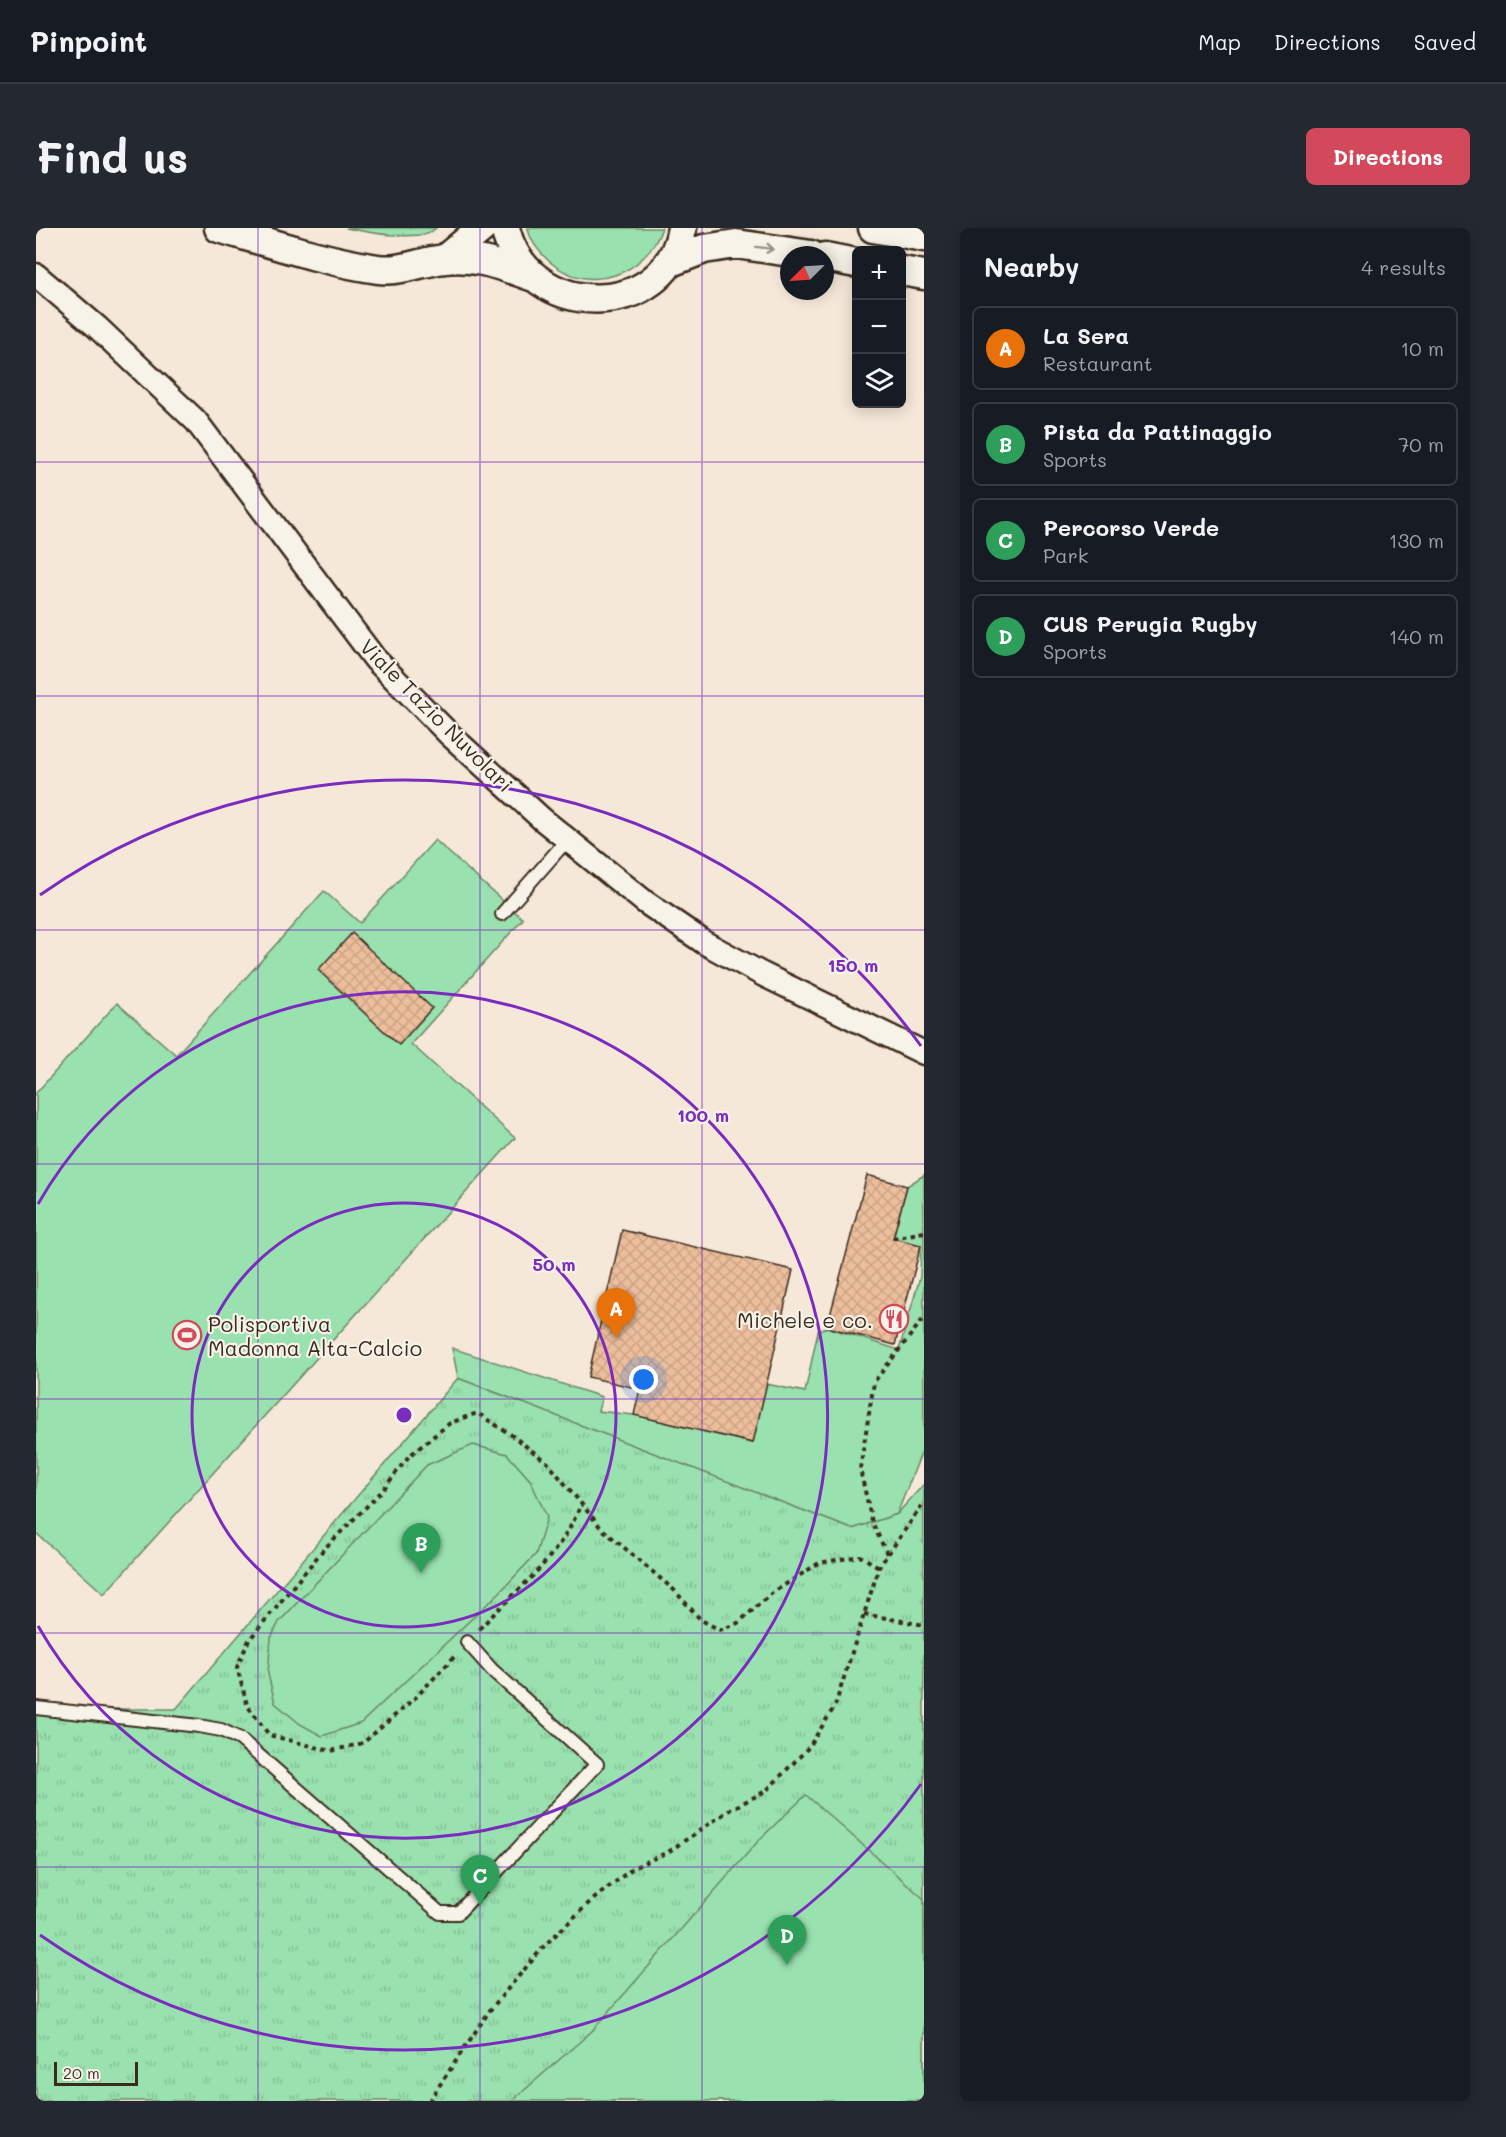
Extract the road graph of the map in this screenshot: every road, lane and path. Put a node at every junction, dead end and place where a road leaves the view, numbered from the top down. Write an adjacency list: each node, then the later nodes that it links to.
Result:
1 (219, 228): 6 (street)
2 (482, 228): 6 (street)
3 (505, 228): 13 (street)
4 (682, 228): 9 (street)
5 (780, 250): 9 (street, one-way to 5)
6 (445, 259): 13 (street)
7 (834, 259): 8 (street)
8 (852, 262)
9 (668, 263): 13 (street)
10 (906, 272): 12 (street)
11 (36, 275): 14 (street, Viale Tazio Nuvolari)
12 (924, 275)
13 (534, 277)
14 (567, 840): 15 (lane); 16 (street, Viale Tazio Nuvolari)
15 (502, 914)
16 (924, 1053)
17 (924, 1232): 18 (path)
18 (893, 1238)
19 (924, 1318): 22 (path)
20 (924, 1503): 22 (path)
21 (581, 1504): 23 (path); 26 (path); 26 (path)
22 (887, 1555): 23 (path)
23 (879, 1567): 24 (path)
24 (864, 1614): 25 (path); 28 (path)
25 (924, 1625)
26 (467, 1642): 27 (lane)
27 (36, 1708)
28 (429, 2101)

